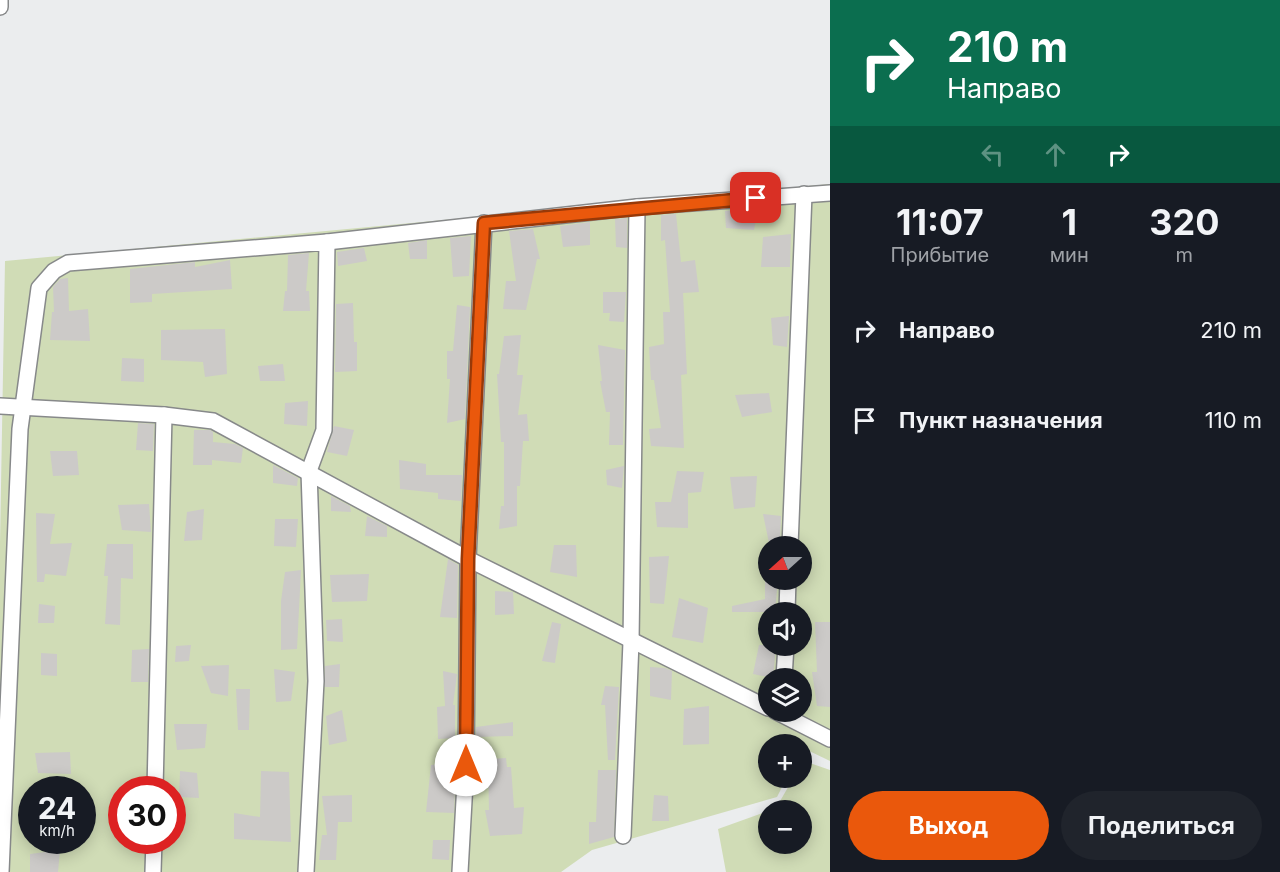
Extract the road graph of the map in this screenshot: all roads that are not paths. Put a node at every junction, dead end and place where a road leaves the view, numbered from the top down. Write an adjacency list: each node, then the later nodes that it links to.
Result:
1 (0, 0): 2 (street)
2 (0, 7)
3 (830, 193): 4 (street)
4 (804, 194): 5 (street); 12 (street)
5 (637, 207): 6 (street); 14 (street)
6 (484, 223): 7 (street); 13 (street)
7 (327, 242): 9 (street); 11 (street)
8 (0, 406): 9 (street)
9 (25, 406): 10 (street); 21 (street)
10 (164, 415): 11 (street); 18 (street)
11 (309, 471): 13 (street); 23 (street)
12 (790, 536)
13 (468, 559): 14 (street); 24 (street)
14 (631, 642): 15 (street); 19 (street)
15 (758, 703)
16 (799, 722): 17 (street)
17 (830, 739)
18 (155, 776)
19 (623, 836)
20 (154, 854): 22 (street)
21 (1, 872)
22 (153, 872)
23 (306, 872)
24 (460, 872)

